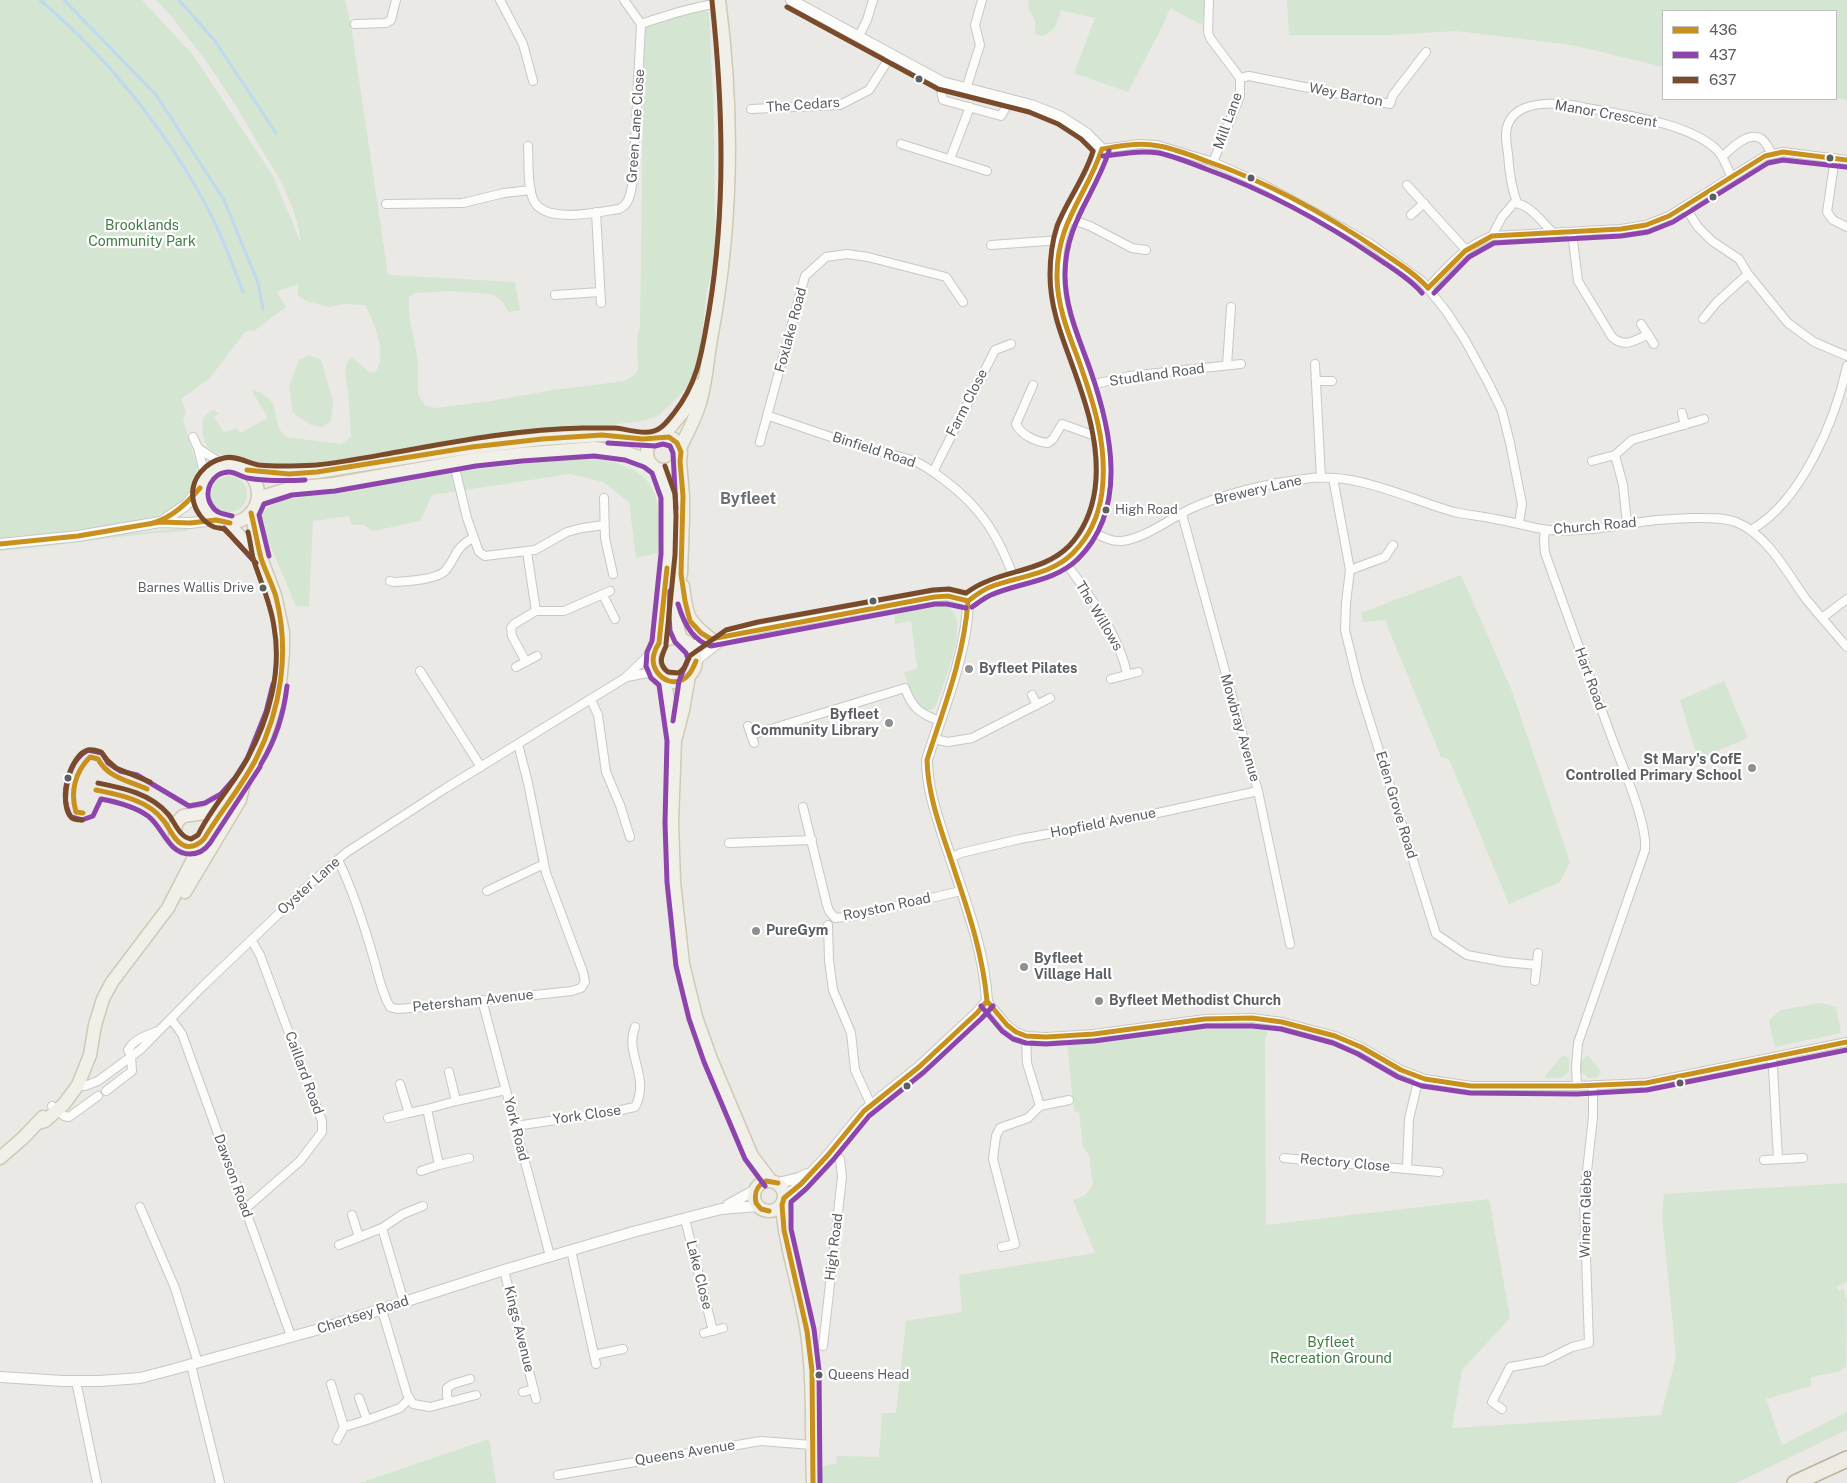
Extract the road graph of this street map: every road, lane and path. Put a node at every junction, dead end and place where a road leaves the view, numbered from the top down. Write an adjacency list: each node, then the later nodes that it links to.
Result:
1 (396, 0): 9 (street)
2 (500, 0): 15 (street)
3 (624, 0): 10 (street)
4 (873, 0): 11 (street)
5 (982, 0): 17 (street)
6 (1209, 0): 14 (street, Mill Lane)
7 (794, 1): 11 (street)
8 (720, 2): 10 (street); 66 (main road)
9 (355, 24)
10 (642, 24): 38 (street, Green Lane Close)
11 (859, 36): 13 (street)
12 (1426, 52): 14 (street, Wey Barton)
13 (892, 54): 16 (street); 20 (street, The Cedars)
14 (1240, 78): 29 (street, Mill Lane)
15 (533, 81)
16 (942, 82): 17 (street); 19 (street)
17 (966, 89): 18 (street)
18 (1010, 100): 19 (street); 23 (street)
19 (970, 107): 27 (street)
20 (752, 109)
21 (901, 144): 27 (street)
22 (528, 146): 33 (street, Green Lane Close)
23 (1102, 149): 29 (street); 40 (street)
24 (1772, 154): 25 (street); 26 (street); 31 (street)
25 (1722, 157): 31 (street, Manor Crescent); 34 (street, Manor Crescent)
26 (1835, 158): 28 (street); 41 (street)
27 (950, 159): 30 (street)
28 (1847, 160)
29 (1213, 162): 50 (street)
30 (987, 171)
31 (1732, 176): 37 (street)
32 (1407, 185): 36 (street)
33 (531, 190): 35 (street); 38 (street, Green Lane Close)
34 (1517, 203): 43 (street); 44 (street)
35 (386, 204)
36 (1424, 204): 39 (street); 48 (street)
37 (1684, 207): 42 (street); 49 (street)
38 (596, 212): 51 (street)
39 (1411, 215)
40 (1068, 218): 45 (street); 47 (street)
41 (1847, 226)
42 (1572, 232): 43 (street); 58 (street)
43 (1553, 233): 44 (street)
44 (1492, 236): 48 (street)
45 (1060, 240): 46 (street); 70 (street)
46 (991, 245)
47 (1146, 250)
48 (1466, 250): 50 (street)
49 (1748, 274): 56 (street); 61 (street)
50 (1428, 288): 99 (street)
51 (600, 292): 52 (street); 54 (street)
52 (555, 295)
53 (963, 302): 72 (street, Foxlake Road)
54 (601, 303)
55 (1231, 307): 64 (street)
56 (1702, 319)
57 (1641, 324): 58 (street)
58 (1648, 334): 60 (street)
59 (1011, 344): 88 (street, Farm Close)
60 (1654, 344)
61 (1847, 356)
62 (1241, 364): 64 (street, Studland Road)
63 (1315, 364): 67 (street)
64 (1227, 365): 70 (street, Studland Road)
65 (1847, 366): 103 (street)
66 (706, 370): 77 (main road); 80 (main road)
67 (1316, 381): 68 (street); 89 (street)
68 (1332, 381)
69 (1033, 385): 75 (street)
70 (1087, 386): 75 (street)
71 (1682, 413): 74 (street)
72 (769, 416): 78 (street, Foxlake Road); 88 (street, Binfield Road)
73 (1704, 419): 74 (street)
74 (1685, 425): 81 (street)
75 (1100, 433): 104 (street)
76 (192, 437): 79 (street)
77 (659, 438): 80 (main road); 82 (main road); 87 (main road)
78 (760, 442)
79 (198, 448): 85 (street); 91 (street)
80 (680, 454): 86 (main road); 113 (main road)
81 (1615, 455): 83 (street); 100 (street)
82 (648, 460): 84 (main road); 86 (main road)
83 (1592, 461)
84 (454, 464): 92 (main road); 105 (street)
85 (224, 465): 87 (main road); 91 (main road)
86 (658, 469): 124 (main road)
87 (247, 470): 92 (main road)
88 (933, 472): 114 (street, Binfield Road)
89 (1321, 478): 90 (street, Brewery Lane); 95 (street, Brewery Lane)
90 (1333, 478): 99 (street, Brewery Lane); 111 (street, Eden Grove Road)
91 (203, 482): 96 (main road); 97 (street)
92 (258, 498): 94 (main road)
93 (604, 498): 101 (street)
94 (251, 514): 98 (main road); 109 (main road)
95 (1182, 514): 104 (street, Brewery Lane); 152 (street, Mowbray Avenue)
96 (216, 520): 97 (street); 98 (main road)
97 (160, 522): 106 (street)
98 (230, 523): 109 (main road)
99 (1519, 523): 102 (street, Church Road)
100 (1627, 524): 102 (street, Church Road); 103 (street, Church Road)
101 (604, 525): 108 (street); 112 (street)
102 (1545, 530): 187 (street, Hart Road)
103 (1751, 530): 119 (street, Church Road)
104 (1091, 531): 110 (street)
105 (474, 538): 108 (street); 115 (street)
106 (0, 544)
107 (1393, 545): 111 (street)
108 (527, 552): 118 (street)
109 (261, 558): 150 (main road)
110 (1064, 561): 114 (street); 133 (street, The Willows)
111 (1350, 570): 171 (street, Eden Grove Road)
112 (613, 574)
113 (681, 574): 122 (main road); 123 (main road)
114 (1015, 580): 117 (street)
115 (390, 581)
116 (1847, 599): 119 (street)
117 (968, 601): 121 (street); 142 (street)
118 (536, 612): 120 (street); 128 (street)
119 (1822, 618): 125 (street, Church Road)
120 (615, 619)
121 (728, 637): 122 (street); 127 (street)
122 (711, 640): 123 (street)
123 (686, 642): 124 (main road); 127 (main road)
124 (657, 647): 132 (main road); 135 (street, Oyster Lane)
125 (1847, 647)
126 (537, 656): 128 (street)
127 (696, 661): 134 (main road)
128 (526, 662): 129 (street)
129 (516, 667)
130 (420, 671): 149 (street)
131 (1138, 672): 133 (street)
132 (656, 673): 135 (street, Oyster Lane); 137 (main road)
133 (1127, 675): 136 (street)
134 (689, 676): 137 (main road); 146 (main road)
135 (625, 678): 140 (street, Oyster Lane)
136 (1111, 679)
137 (668, 681): 146 (main road)
138 (1032, 695): 141 (street)
139 (1050, 698): 141 (street)
140 (591, 700): 148 (street, Oyster Lane); 155 (street)
141 (1037, 705): 145 (street)
142 (940, 720): 144 (street); 145 (street)
143 (748, 726): 144 (street)
144 (751, 735): 147 (street)
145 (934, 739): 160 (street)
146 (675, 740): 212 (main road)
147 (754, 743)
148 (518, 744): 149 (street, Oyster Lane); 162 (street, Petersham Avenue)
149 (480, 767): 161 (street, Oyster Lane)
150 (246, 776): 151 (main road); 166 (main road)
151 (236, 790): 154 (main road); 156 (main road)
152 (1258, 792): 160 (street, Hopfield Avenue); 169 (street, Mowbray Avenue)
153 (803, 807): 157 (street, Royston Road)
154 (195, 815): 156 (main road); 159 (main road)
155 (630, 837)
156 (204, 838): 159 (main road); 165 (main road)
157 (812, 840): 158 (street); 164 (street, Royston Road)
158 (729, 843)
159 (182, 845): 165 (main road)
160 (950, 858): 164 (street)
161 (338, 860): 168 (street, Oyster Lane); 173 (street, Petersham Avenue)
162 (544, 864): 163 (street); 173 (street, Petersham Avenue)
163 (487, 891)
164 (962, 891): 174 (street)
165 (176, 893): 166 (main road)
166 (168, 908): 176 (main road)
167 (828, 925): 193 (street, Royston Road)
168 (252, 941): 175 (street, Oyster Lane); 216 (street, Caillard Road)
169 (1290, 944)
170 (1538, 953): 171 (street)
171 (1537, 966): 172 (street)
172 (1535, 981)
173 (482, 1000): 188 (street, York Road)
174 (986, 1001): 178 (street); 193 (street)
175 (171, 1019): 180 (street, Oyster Lane); 216 (street, Dawson Road)
176 (95, 1025): 185 (main road); 195 (main road)
177 (635, 1026): 199 (street, York Close)
178 (1026, 1036): 183 (street); 194 (street)
179 (1847, 1042): 181 (street)
180 (131, 1056): 185 (street, Oyster Lane); 189 (street)
181 (1771, 1058): 186 (street); 205 (street)
182 (448, 1072): 192 (street)
183 (1419, 1077): 187 (street); 208 (street, Rectory Close)
184 (400, 1084): 197 (street)
185 (78, 1085): 195 (main road)
186 (1593, 1085): 187 (street); 251 (street, Winern Glebe)
187 (1577, 1086)
188 (506, 1090): 192 (street); 199 (street, York Road)
189 (106, 1091)
190 (98, 1096): 195 (street)
191 (1069, 1100): 194 (street)
192 (456, 1101): 196 (street)
193 (870, 1105): 200 (street)
194 (1040, 1106): 225 (street)
195 (55, 1108): 201 (main road)
196 (427, 1109): 197 (street); 207 (street)
197 (409, 1113): 198 (street)
198 (388, 1118)
199 (515, 1126): 227 (street, York Road)
200 (832, 1150): 210 (street); 235 (street, High Road)
201 (0, 1158)
202 (470, 1158): 207 (street)
203 (1284, 1158): 208 (street, Rectory Close)
204 (1803, 1158): 205 (street)
205 (1778, 1159): 206 (street)
206 (1764, 1160)
207 (439, 1166): 209 (street)
208 (1407, 1168): 211 (street, Rectory Close)
209 (421, 1171)
210 (810, 1172): 212 (street); 213 (street)
211 (1439, 1172)
212 (765, 1185): 213 (main road); 217 (street, Chertsey Road); 218 (main road)
213 (783, 1201): 218 (main road); 223 (main road)
214 (423, 1206): 221 (street)
215 (140, 1207): 238 (street)
216 (245, 1209): 234 (street, Dawson Road)
217 (720, 1209): 218 (street, Chertsey Road); 220 (street, Chertsey Road)
218 (764, 1209): 223 (main road)
219 (352, 1214): 222 (street)
220 (685, 1219): 226 (street, Chertsey Road); 232 (street, Lake Close)
221 (382, 1228): 222 (street); 229 (street)
222 (359, 1237): 224 (street)
223 (787, 1241): 255 (main road)
224 (339, 1245)
225 (1002, 1247)
226 (571, 1250): 227 (street, Chertsey Road); 237 (street)
227 (550, 1256): 228 (street, Chertsey Road)
228 (504, 1270): 229 (street, Chertsey Road); 244 (street, Kings Avenue)
229 (404, 1302): 230 (street, Chertsey Road)
230 (382, 1310): 234 (street, Chertsey Road); 248 (street)
231 (723, 1328): 232 (street)
232 (713, 1331): 233 (street)
233 (704, 1333)
234 (291, 1336): 238 (street, Chertsey Road)
235 (823, 1346)
236 (623, 1349): 237 (street)
237 (594, 1356): 239 (street)
238 (194, 1364): 242 (street, Chertsey Road); 259 (street)
239 (596, 1364)
240 (0, 1377): 242 (street, Chertsey Road)
241 (470, 1379): 250 (street)
242 (76, 1381): 258 (street)
243 (331, 1384): 253 (street)
244 (534, 1389): 245 (street, Kings Avenue); 249 (street, Kings Avenue)
245 (523, 1392)
246 (476, 1395): 250 (street)
247 (359, 1398): 252 (street)
248 (408, 1399): 250 (street); 252 (street)
249 (536, 1399)
250 (449, 1402)
251 (1502, 1409)
252 (367, 1420): 253 (street)
253 (344, 1427): 254 (street)
254 (337, 1440)
255 (812, 1445): 257 (street, Queens Avenue); 260 (main road)
256 (1847, 1459): 261 (highway)
257 (558, 1475)
258 (97, 1483)
259 (220, 1483)
260 (813, 1483)
261 (1794, 1483)

